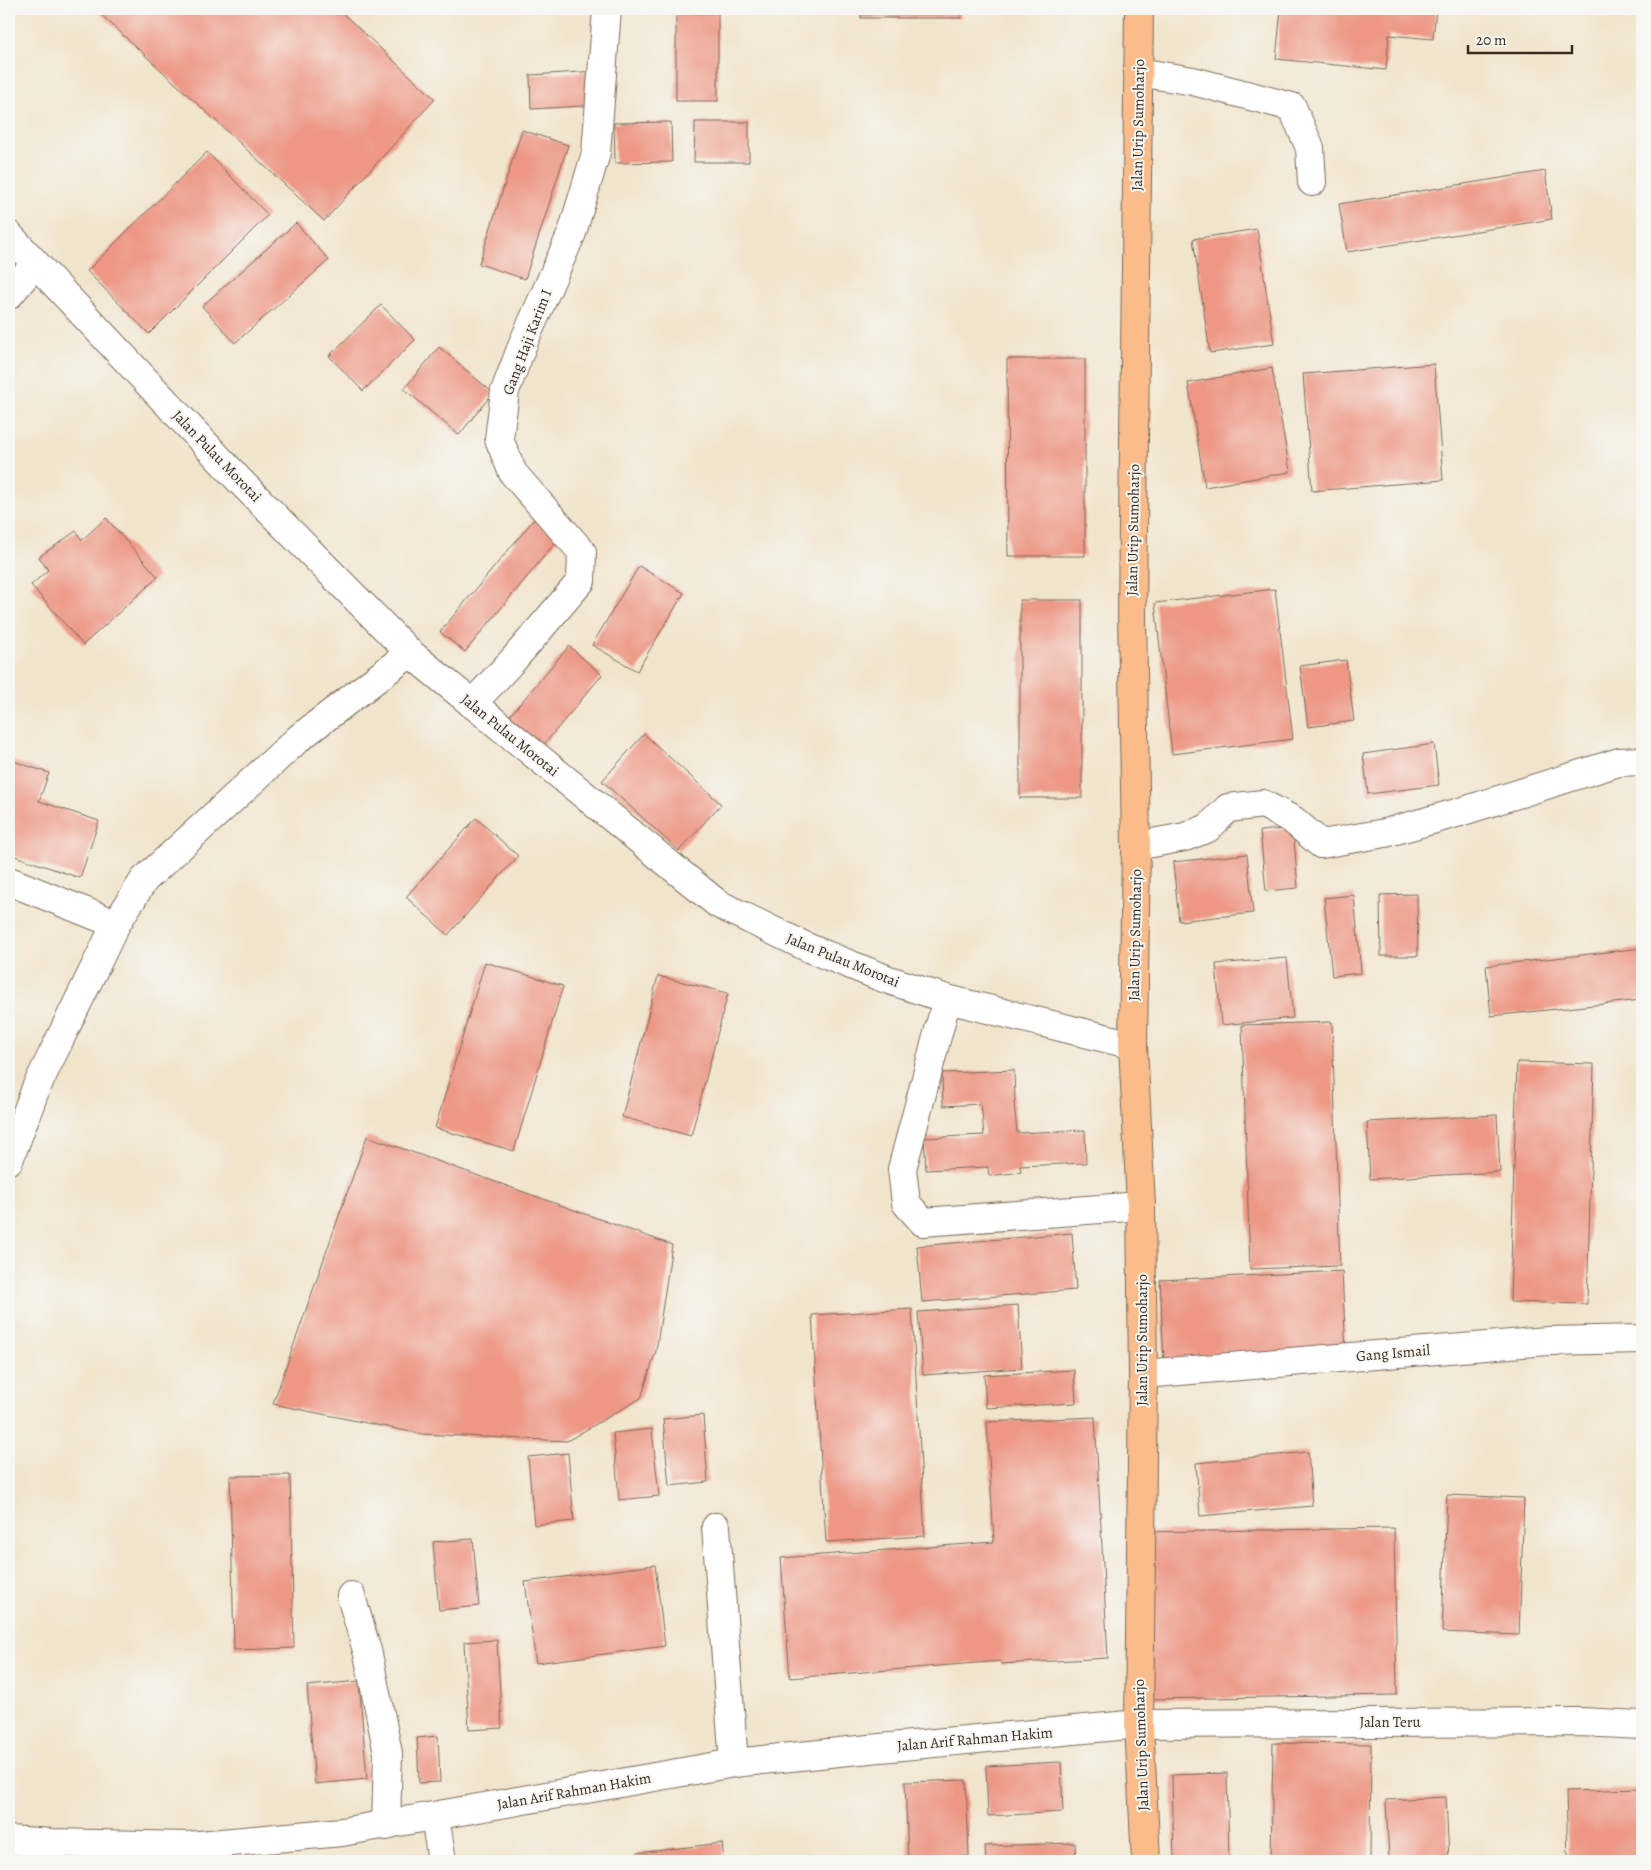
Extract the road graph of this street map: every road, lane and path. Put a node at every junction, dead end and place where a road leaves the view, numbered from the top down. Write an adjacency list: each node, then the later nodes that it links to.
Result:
1 (607, 9): 9 (street, Gang Haji Karim I)
2 (1139, 9): 3 (main road, Jalan Urip Sumoharjo)
3 (1138, 72): 4 (street); 11 (main road, Jalan Urip Sumoharjo)
4 (1312, 182)
5 (10, 241): 6 (street, Jalan Pulau Morotai)
6 (35, 264): 7 (street); 8 (street, Jalan Pulau Morotai)
7 (9, 295)
8 (410, 653): 9 (street, Jalan Pulau Morotai); 13 (street)
9 (472, 704): 14 (street, Jalan Pulau Morotai)
10 (1642, 760): 11 (street)
11 (1136, 846): 15 (main road, Jalan Urip Sumoharjo)
12 (9, 881): 13 (street)
13 (116, 924): 16 (street)
14 (947, 999): 15 (street, Jalan Pulau Morotai); 17 (street)
15 (1134, 1045): 17 (main road, Jalan Urip Sumoharjo)
16 (9, 1160)
17 (1141, 1206): 19 (main road, Jalan Urip Sumoharjo)
18 (1642, 1339): 19 (street, Gang Ismail)
19 (1143, 1374): 22 (main road, Jalan Urip Sumoharjo)
20 (716, 1527): 24 (street)
21 (351, 1596): 26 (street)
22 (1139, 1724): 23 (street, Jalan Teru); 24 (street, Jalan Arif Rahman Hakim); 29 (main road, Jalan Urip Sumoharjo)
23 (1642, 1724)
24 (734, 1763): 25 (street, Jalan Arif Rahman Hakim)
25 (435, 1817): 26 (street, Jalan Arif Rahman Hakim); 28 (street)
26 (386, 1826): 27 (street, Jalan Arif Rahman Hakim)
27 (9, 1840)
28 (442, 1861)
29 (1146, 1861)

